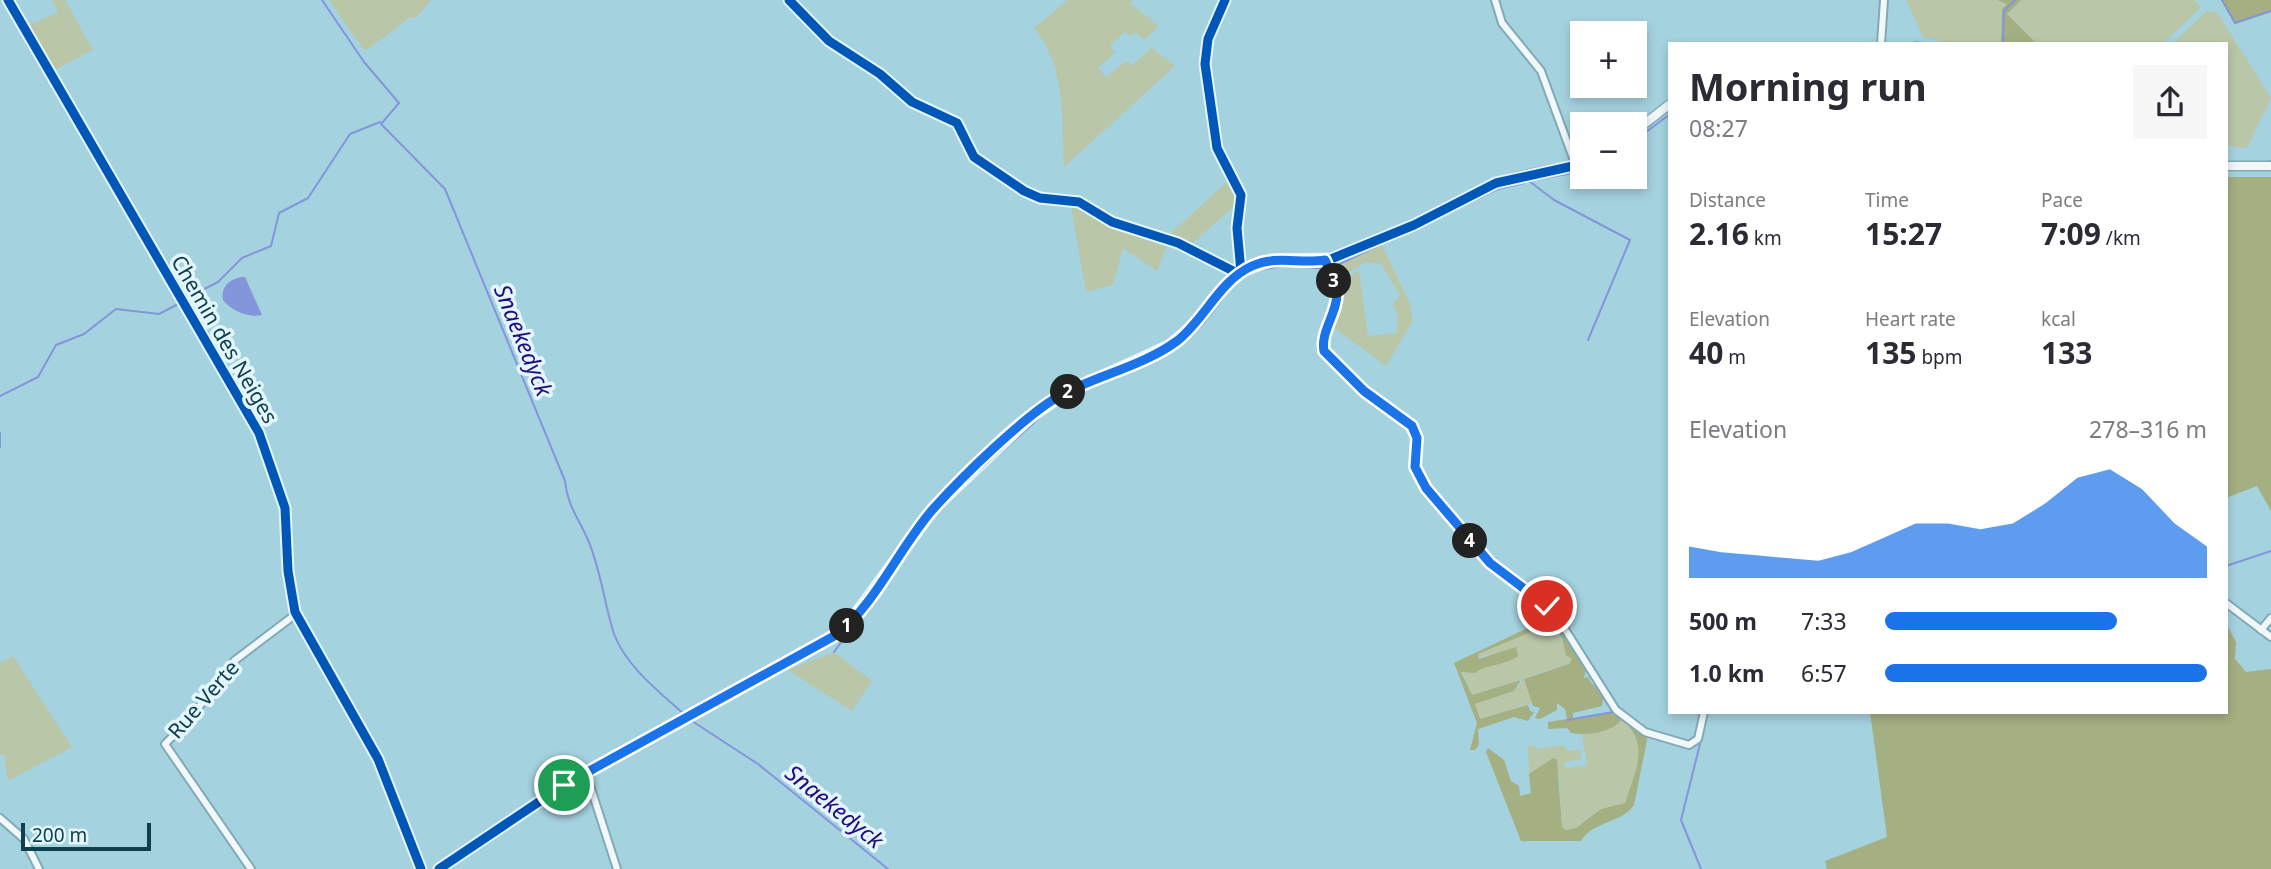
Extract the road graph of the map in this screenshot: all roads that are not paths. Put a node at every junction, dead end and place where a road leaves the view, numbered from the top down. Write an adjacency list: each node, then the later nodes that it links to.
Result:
1 (8, 0): 17 (street, Chemin des Neiges)
2 (789, 0): 15 (street)
3 (1225, 0): 15 (street)
4 (1495, 0): 10 (street)
5 (1885, 0): 6 (street); 7 (street)
6 (1881, 42)
7 (1888, 42)
8 (1668, 106): 9 (main road)
9 (1647, 122)
10 (1570, 143)
11 (2228, 166): 12 (main road)
12 (2271, 166)
13 (1570, 167): 14 (main road)
14 (1325, 260): 15 (main road); 21 (street)
15 (1240, 273): 22 (main road)
16 (2228, 604): 19 (street)
17 (296, 614): 25 (street, Rue Verte); 26 (street, Chemin des Neiges)
18 (2270, 618): 19 (street)
19 (2262, 628): 20 (street)
20 (2271, 637)
21 (1704, 714)
22 (586, 773): 27 (main road); 28 (street)
23 (0, 818): 24 (street)
24 (37, 869)
25 (251, 869)
26 (421, 869)
27 (439, 869)
28 (617, 869)

